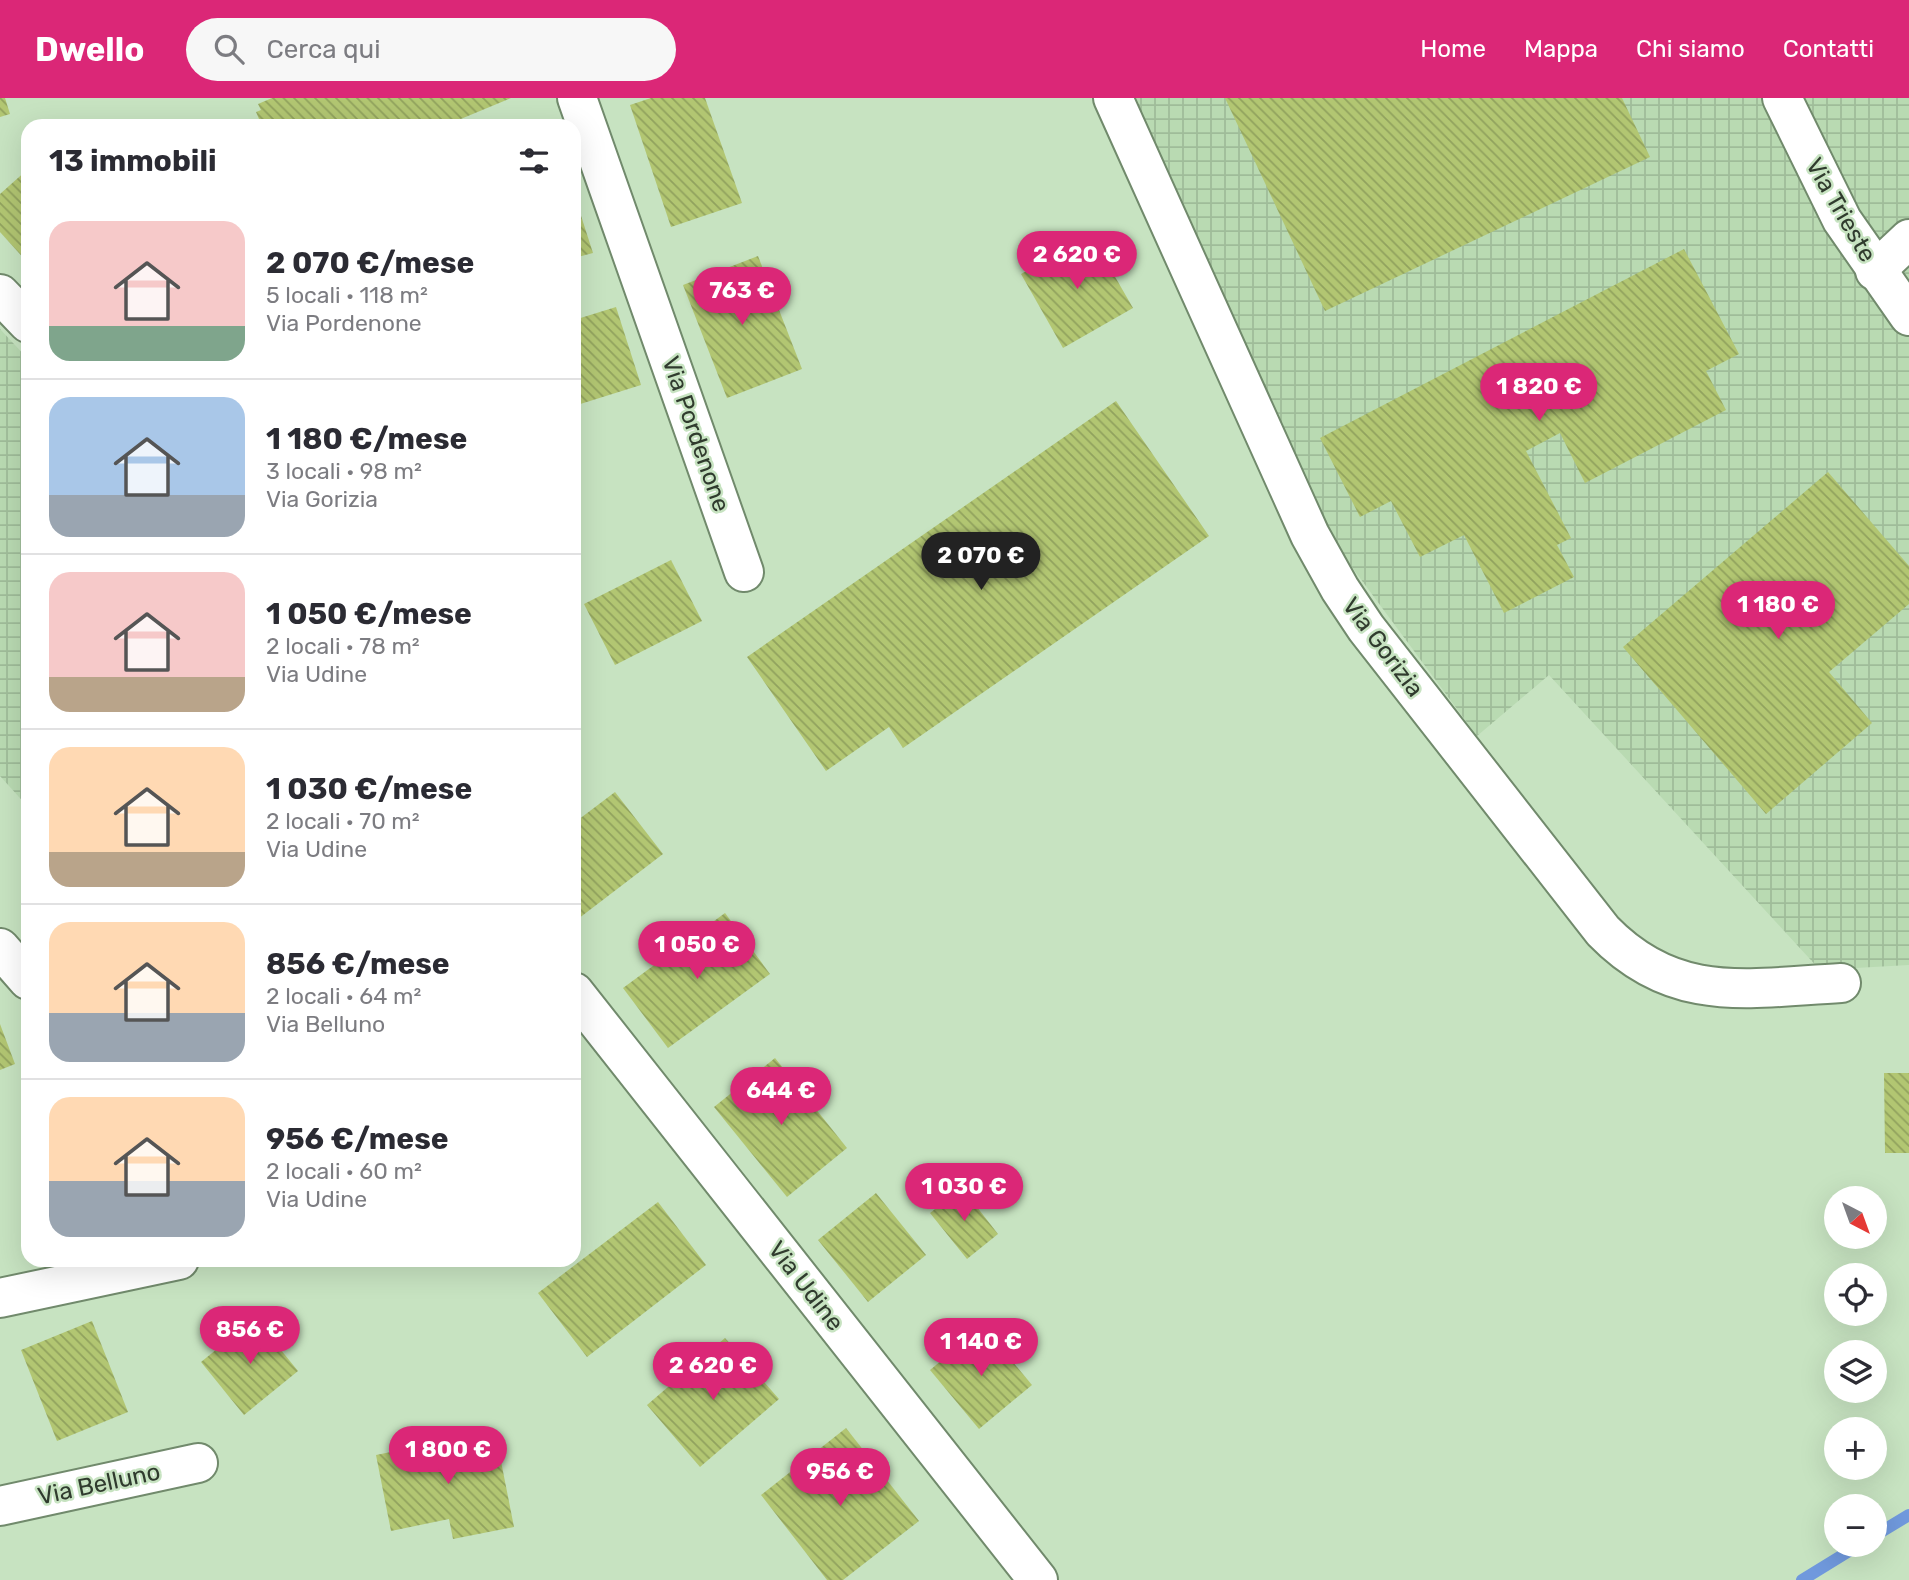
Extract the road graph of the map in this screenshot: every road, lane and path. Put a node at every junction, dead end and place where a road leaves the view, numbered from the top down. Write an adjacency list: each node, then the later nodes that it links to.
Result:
1 (577, 98): 9 (street, Via Pordenone)
2 (1113, 98): 10 (street, Via Gorizia)
3 (1782, 98): 5 (street, Via Trieste)
4 (1909, 239): 5 (street)
5 (1875, 271): 8 (street, Via Trieste)
6 (0, 293): 7 (street)
7 (21, 316)
8 (1909, 316)
9 (744, 572)
10 (1841, 983)
11 (581, 1001): 16 (street, Via Udine)
12 (146, 1267): 13 (street)
13 (0, 1298)
14 (198, 1463): 15 (street, Via Belluno)
15 (0, 1506)
16 (1038, 1580)

